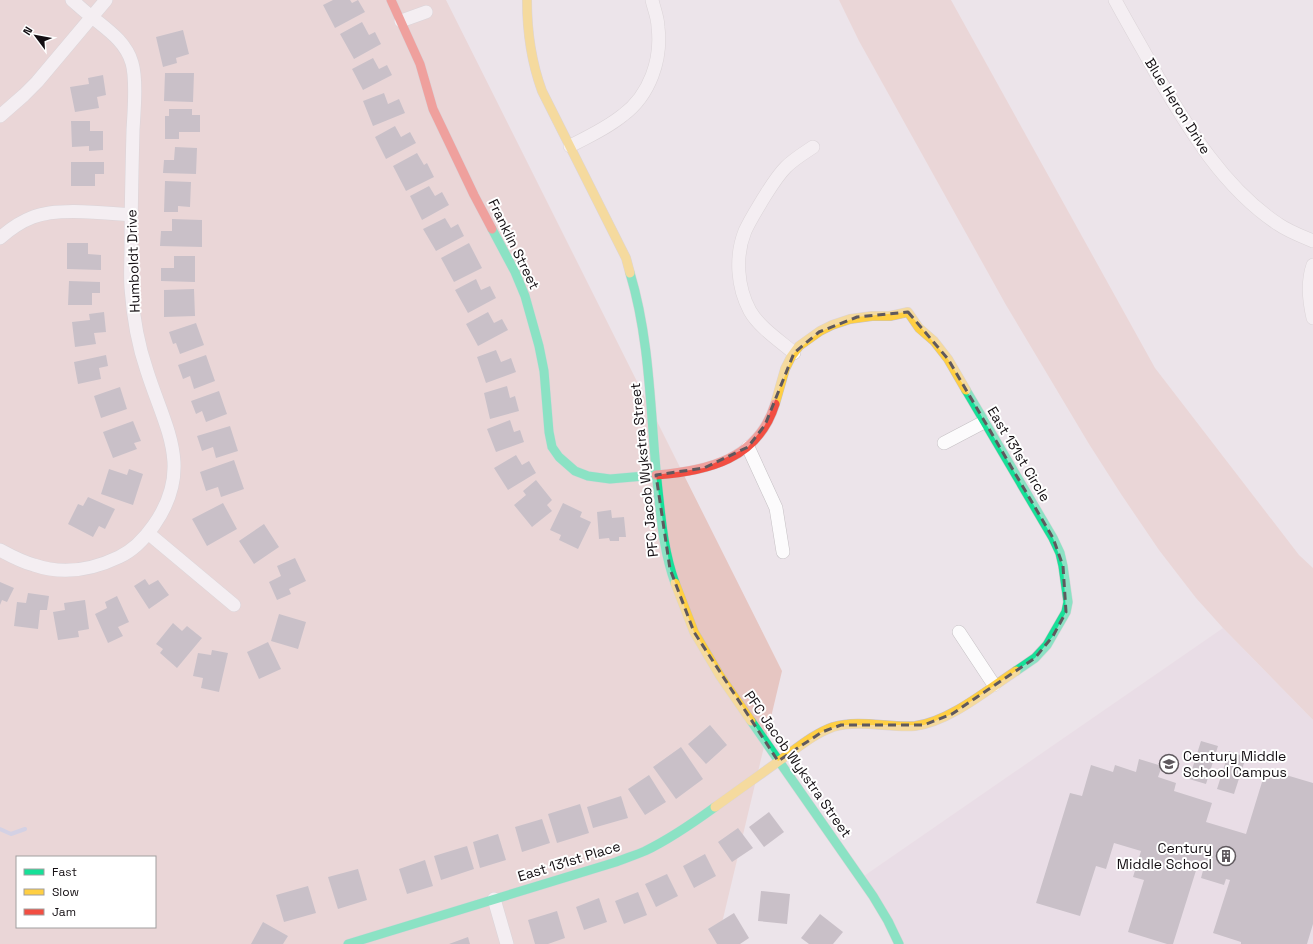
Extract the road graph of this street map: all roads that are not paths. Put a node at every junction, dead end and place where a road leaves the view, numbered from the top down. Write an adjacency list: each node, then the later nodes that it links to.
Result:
1 (72, 0): 8 (street, Humboldt Drive)
2 (106, 0): 8 (street)
3 (391, 0): 9 (street, Franklin Street)
4 (527, 0): 11 (street, PFC Jacob Wykstra Street)
5 (652, 0): 11 (street)
6 (1115, 0): 15 (street, Blue Heron Drive)
7 (426, 12): 9 (street)
8 (92, 17): 10 (street); 13 (street, Humboldt Drive)
9 (401, 21): 22 (street, Franklin Street)
10 (0, 116)
11 (570, 146): 22 (street, PFC Jacob Wykstra Street)
12 (813, 147): 18 (street)
13 (131, 215): 14 (street); 23 (street, Humboldt Drive)
14 (0, 238)
15 (1313, 241)
16 (1313, 265): 17 (street)
17 (1313, 318)
18 (794, 353): 19 (street, East 131st Circle); 21 (street, East 131st Circle)
19 (984, 422): 20 (street); 28 (street, East 131st Circle)
20 (944, 443)
21 (748, 447): 22 (street, East 131st Circle); 25 (street)
22 (656, 475): 29 (street, PFC Jacob Wykstra Street)
23 (148, 533): 24 (street, Humboldt Drive); 26 (street)
24 (0, 550)
25 (783, 552)
26 (234, 605)
27 (959, 632): 28 (street)
28 (994, 685): 29 (street, East 131st Circle)
29 (778, 761): 30 (street, East 131st Place); 33 (street, PFC Jacob Wykstra Street)
30 (494, 899): 31 (street, East 131st Place); 32 (street)
31 (348, 944)
32 (507, 944)
33 (899, 944)

